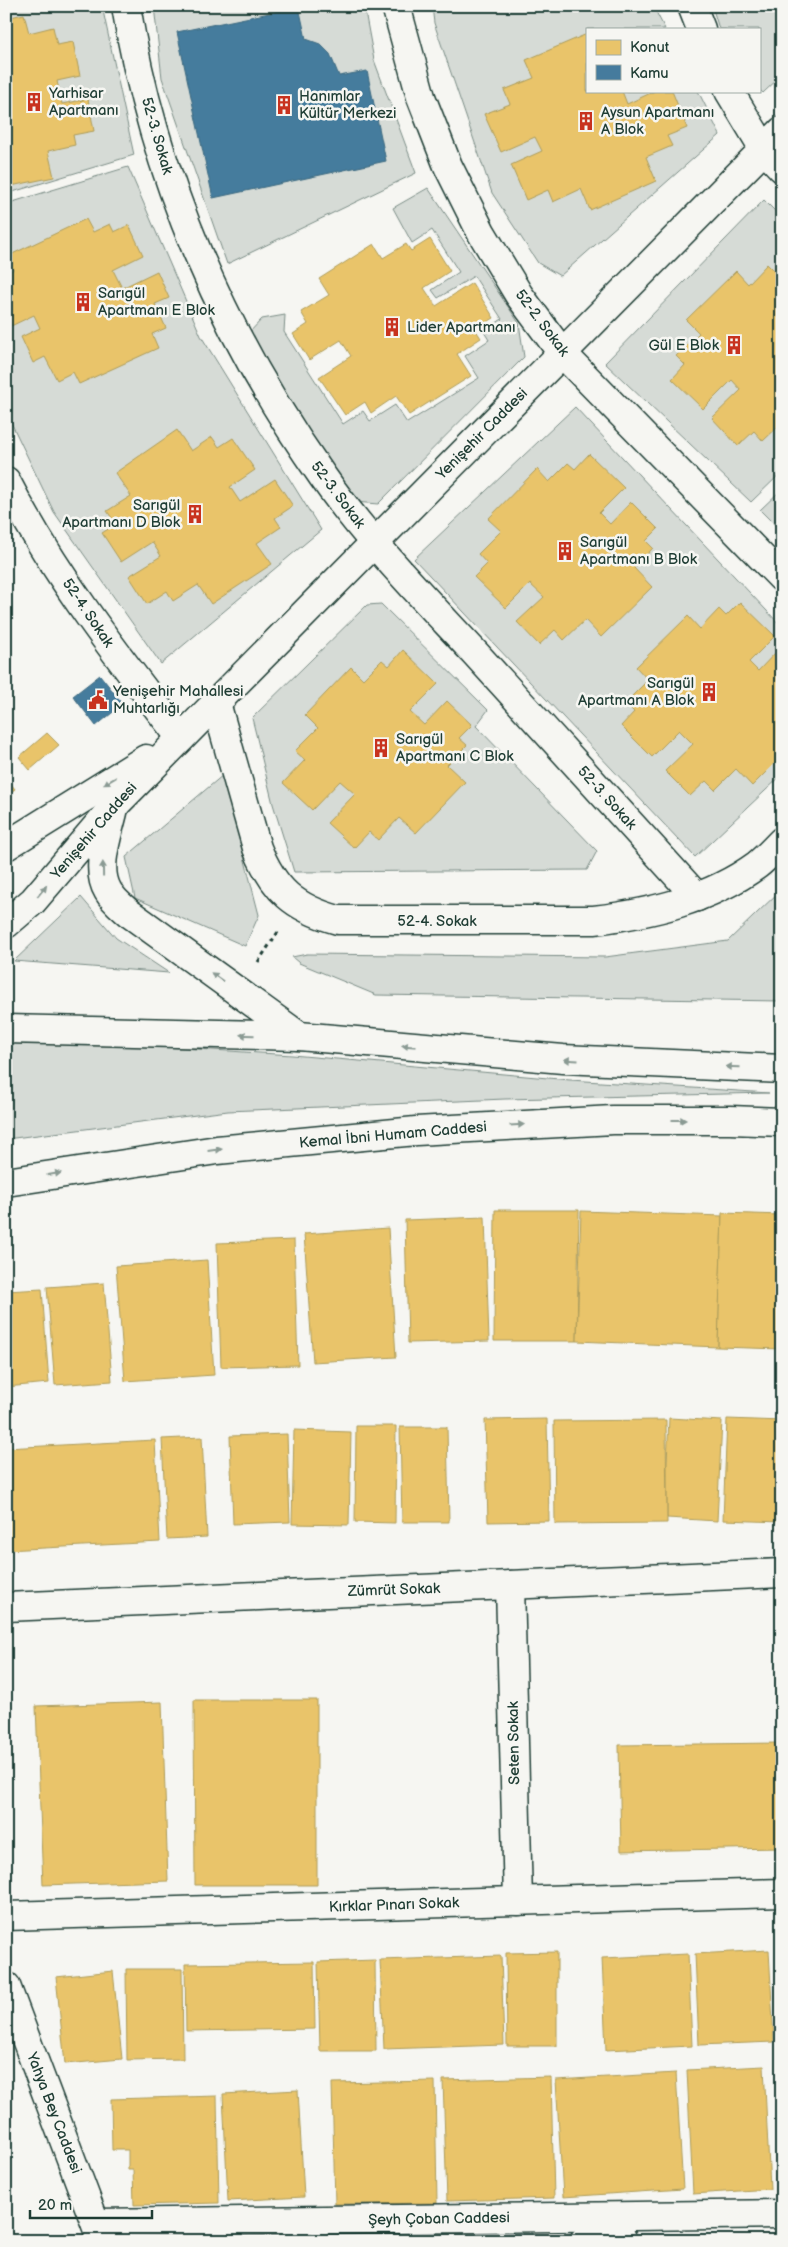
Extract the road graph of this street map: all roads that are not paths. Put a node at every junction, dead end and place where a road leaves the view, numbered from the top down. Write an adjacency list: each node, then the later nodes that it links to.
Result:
1 (126, 6): 9 (street, 52-3. Sokak)
2 (396, 6): 7 (street, 52-2. Sokak)
3 (692, 6): 4 (street)
4 (701, 28)
5 (730, 92): 6 (street)
6 (776, 149): 7 (street, Yenişehir Caddesi)
7 (562, 353): 9 (street, Yenişehir Caddesi); 10 (street, 52-2. Sokak)
8 (6, 481): 12 (street, 52-4. Sokak)
9 (374, 543): 11 (street, Yenişehir Caddesi); 16 (street, 52-3. Sokak)
10 (782, 578)
11 (216, 703): 12 (street, Yenişehir Caddesi); 16 (street, 52-4. Sokak)
12 (181, 738): 13 (street, Yenişehir Caddesi); 15 (street, Yenişehir Caddesi, one-way to 15)
13 (114, 805): 17 (street, Yenişehir Caddesi, one-way to 13); 19 (street, one-way to 13)
14 (782, 841): 16 (street, 52-4. Sokak)
15 (6, 846)
16 (697, 896)
17 (6, 924)
18 (6, 1029): 19 (street, one-way to 18)
19 (299, 1036): 20 (street, one-way to 19)
20 (782, 1069)
21 (782, 1122): 22 (street, Kemal İbni Humam Caddesi, one-way to 21)
22 (6, 1182)
23 (782, 1573): 24 (street, Zümrüt Sokak)
24 (510, 1585): 25 (street, Zümrüt Sokak); 27 (street, Seten Sokak)
25 (6, 1607)
26 (782, 1893): 27 (street, Kırklar Pınarı Sokak)
27 (518, 1901): 28 (street, Kırklar Pınarı Sokak)
28 (6, 1916)
29 (6, 1986): 32 (street, Yahya Bey Caddesi)
30 (782, 2214): 31 (street, Şeyh Çoban Caddesi)
31 (618, 2229): 32 (street, Şeyh Çoban Caddesi); 33 (street)
32 (99, 2232)
33 (584, 2241)

